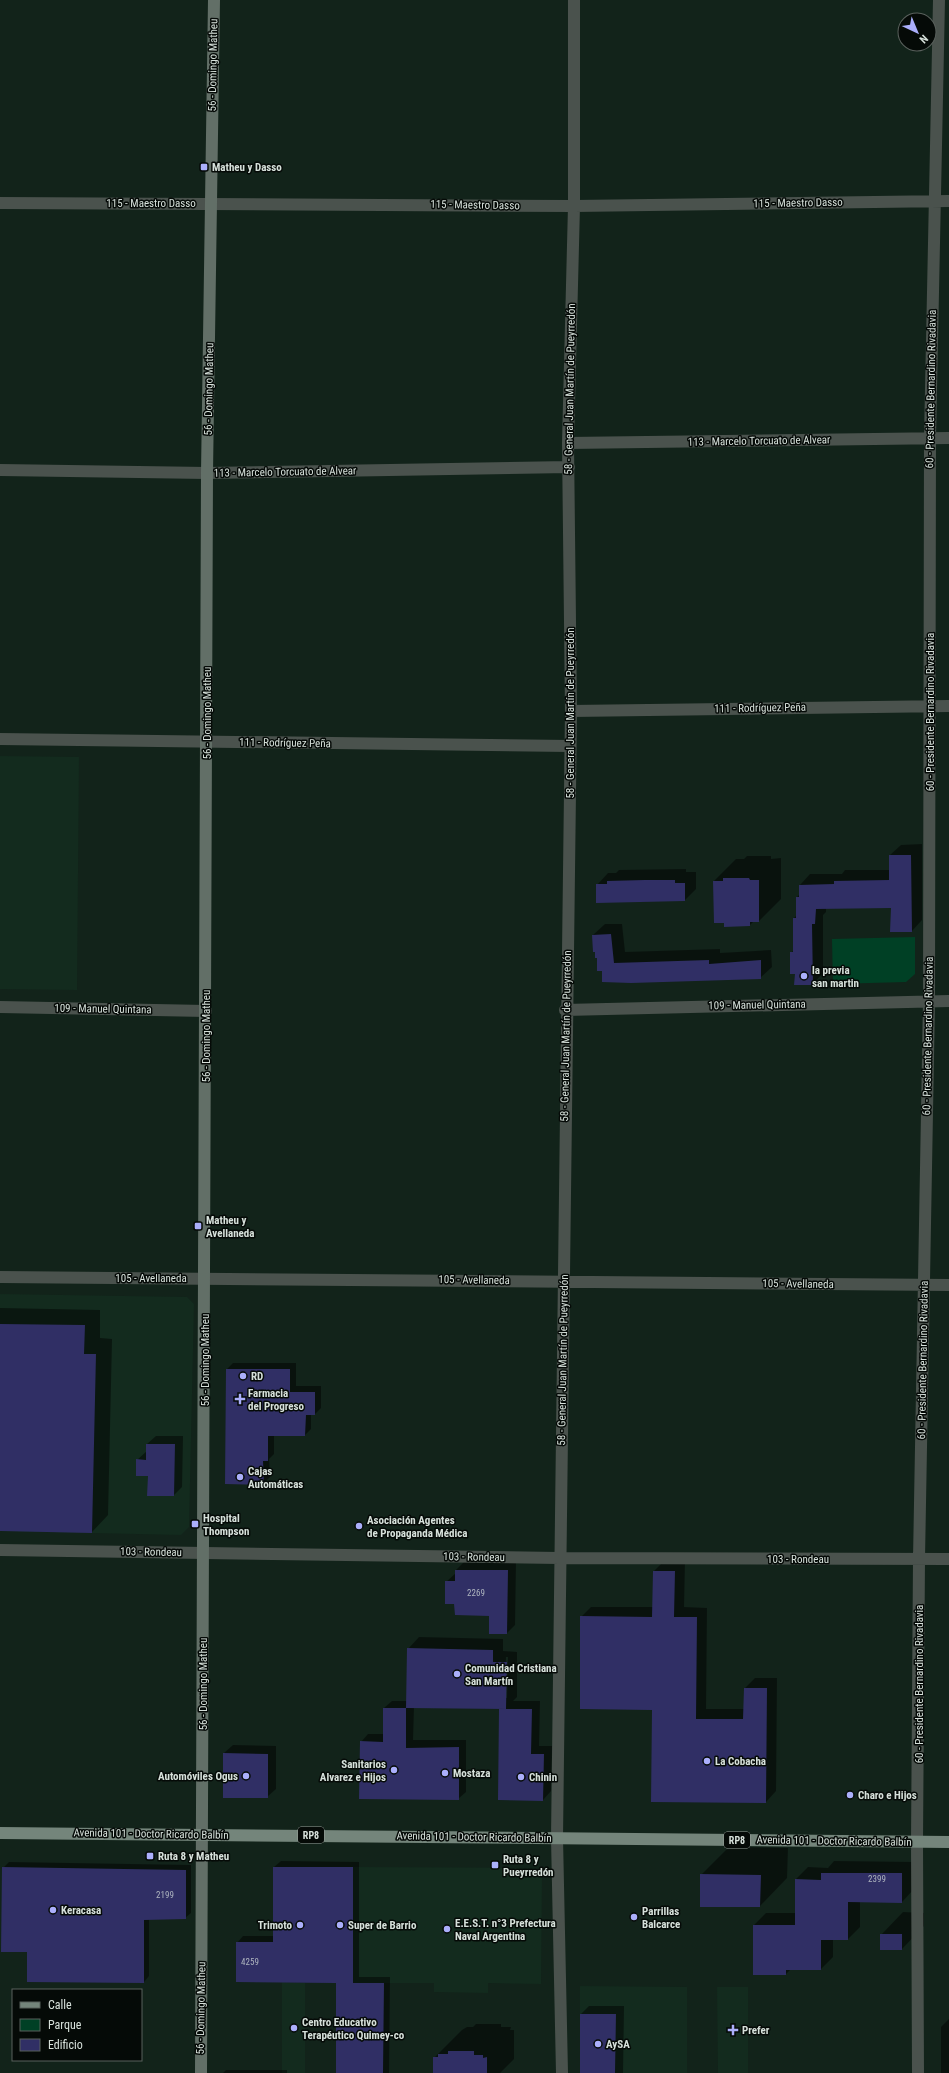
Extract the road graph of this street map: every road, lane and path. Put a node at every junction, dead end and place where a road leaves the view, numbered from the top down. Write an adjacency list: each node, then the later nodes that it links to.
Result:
1 (214, 0): 7 (street, 56 - Domingo Matheu)
2 (574, 0): 8 (street, 58 - General Juan Martín de Pueyrredón)
3 (940, 0): 4 (street, 60 - Presidente Bernardino Rivadavia)
4 (934, 201): 5 (street, 115 - Maestro Dasso); 8 (street, 115 - Maestro Dasso); 9 (street, 60 - Presidente Bernardino Rivadavia)
5 (949, 201)
6 (0, 203): 7 (street, 115 - Maestro Dasso)
7 (212, 203): 8 (street, 115 - Maestro Dasso); 14 (street, 56 - Domingo Matheu)
8 (574, 206): 11 (street, 58 - General Juan Martín de Pueyrredón)
9 (930, 438): 10 (street, 113 - Marcelo Torcuato de Alvear); 11 (street, 113 - Marcelo Torcuato de Alvear); 15 (street, 60 - Presidente Bernardino Rivadavia)
10 (949, 438)
11 (568, 443): 12 (street, 58 - General Juan Martín de Pueyrredón)
12 (569, 467): 14 (street, 113 - Marcelo Torcuato de Alvear); 17 (street, 58 - General Juan Martín de Pueyrredón)
13 (0, 470): 14 (street, 113 - Marcelo Torcuato de Alvear)
14 (208, 473): 19 (street, 56 - Domingo Matheu)
15 (930, 706): 16 (street, 111 - Rodríguez Peña); 17 (street, 111 - Rodríguez Peña); 21 (street, 60 - Presidente Bernardino Rivadavia)
16 (949, 706)
17 (571, 711): 20 (street, 58 - General Juan Martín de Pueyrredón)
18 (0, 739): 19 (street, 111 - Rodríguez Peña)
19 (207, 742): 20 (street, 111 - Rodríguez Peña); 25 (street, 56 - Domingo Matheu)
20 (570, 746): 24 (street, 58 - General Juan Martín de Pueyrredón)
21 (929, 1001): 22 (street, 109 - Manuel Quintana); 24 (street, 109 - Manuel Quintana); 29 (street, 60 - Presidente Bernardino Rivadavia)
22 (949, 1001)
23 (0, 1008): 25 (street, 109 - Manuel Quintana)
24 (565, 1010): 28 (street, 58 - General Juan Martín de Pueyrredón)
25 (206, 1011): 27 (street, 56 - Domingo Matheu)
26 (0, 1277): 27 (street, 105 - Avellaneda)
27 (205, 1277): 28 (street, 105 - Avellaneda); 32 (street, 56 - Domingo Matheu)
28 (564, 1281): 29 (street, 105 - Avellaneda); 33 (street, 58 - General Juan Martín de Pueyrredón)
29 (925, 1285): 30 (street, 105 - Avellaneda); 34 (street, 60 - Presidente Bernardino Rivadavia)
30 (949, 1285)
31 (0, 1550): 32 (street, 103 - Rondeau)
32 (202, 1552): 33 (street, 103 - Rondeau); 37 (street, 56 - Domingo Matheu)
33 (560, 1558): 34 (street, 103 - Rondeau); 38 (street, 58 - General Juan Martín de Pueyrredón)
34 (919, 1559): 35 (street, 103 - Rondeau); 39 (street, 60 - Presidente Bernardino Rivadavia)
35 (949, 1559)
36 (0, 1833): 37 (main road, Avenida 101 - Doctor Ricardo Balbín / RP8)
37 (203, 1834): 38 (main road, Avenida 101 - Doctor Ricardo Balbín / RP8); 41 (street, 56 - Domingo Matheu)
38 (557, 1838): 39 (main road, Avenida 101 - Doctor Ricardo Balbín / RP8); 42 (street, 58 - General Juan Martín de Pueyrredón)
39 (917, 1842): 40 (main road, Avenida 101 - Doctor Ricardo Balbín / RP8); 43 (street, 60 - Presidente Bernardino Rivadavia)
40 (949, 1842)
41 (201, 2073)
42 (562, 2073)
43 (918, 2073)

